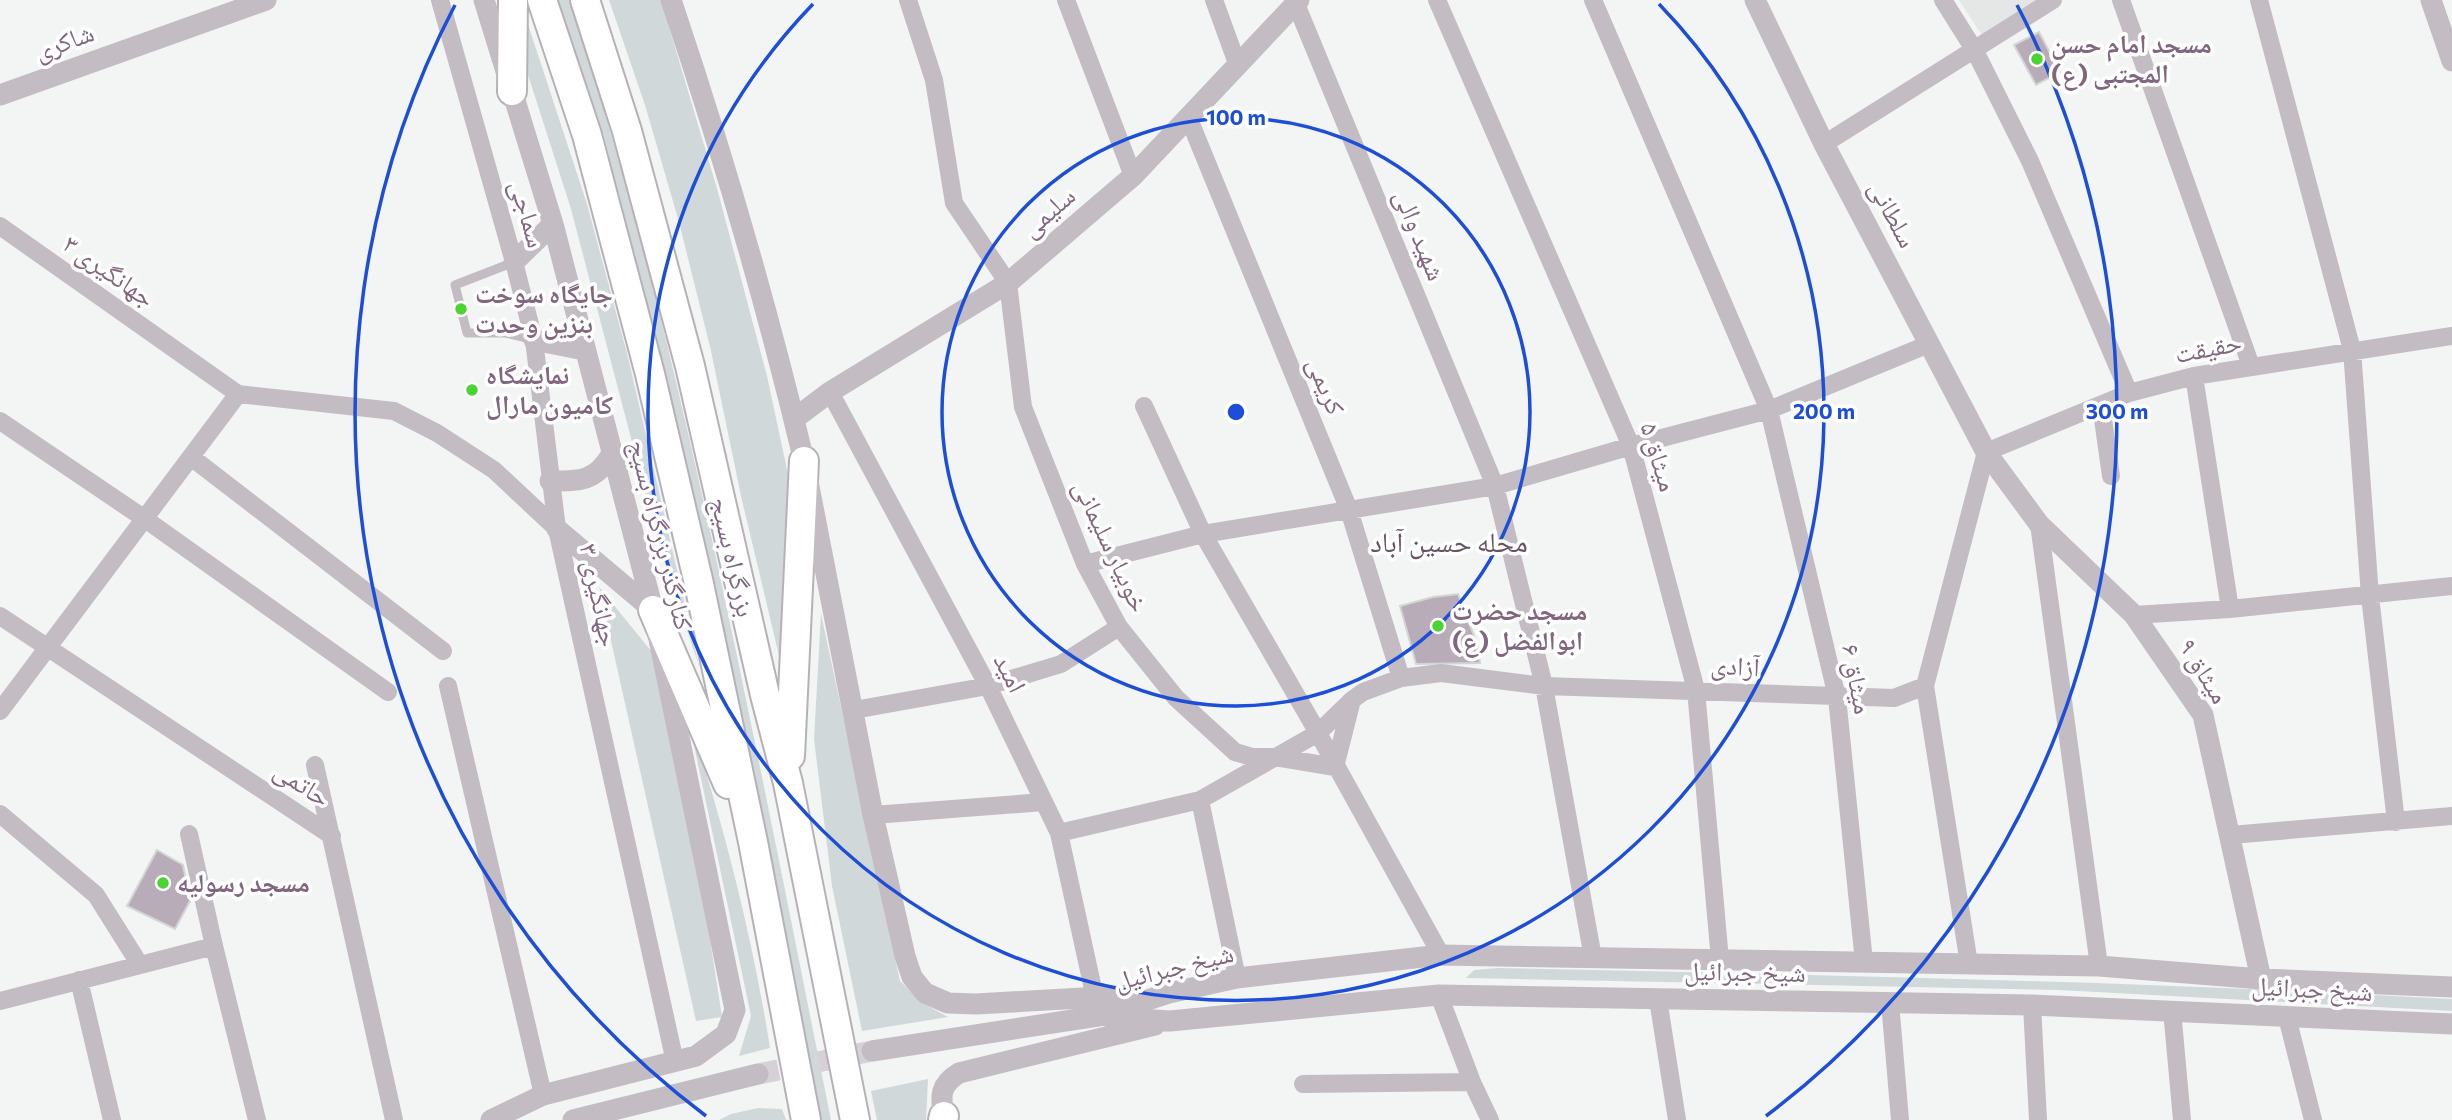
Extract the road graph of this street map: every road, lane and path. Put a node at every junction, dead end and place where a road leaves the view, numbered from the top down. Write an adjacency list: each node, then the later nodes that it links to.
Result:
1 (266, 0): 24 (street, شاکری)
2 (440, 0): 30 (street, سماجی)
3 (484, 0): 23 (street, کنارگذر بزرگراه بسیج)
4 (513, 0): 23 (highway)
5 (542, 0): 96 (highway, بزرگراه بسیج)
6 (585, 0): 85 (highway, بزرگراه بسیج)
7 (671, 0): 45 (street)
8 (908, 0): 31 (street)
9 (1066, 0): 27 (street)
10 (1214, 0): 22 (street)
11 (1437, 0): 47 (street, میثاق ۵)
12 (1593, 0): 44 (street, میثاق ۶)
13 (1755, 0): 26 (street, سلطانی)
14 (1943, 0): 20 (street)
15 (2053, 0): 20 (street)
16 (2121, 0): 37 (street)
17 (2259, 0): 35 (street)
18 (2431, 0): 21 (street)
19 (1297, 2): 22 (street, سلیمی); 54 (street, شهید والی)
20 (1975, 51): 26 (street); 40 (street)
21 (2452, 61)
22 (1238, 66): 25 (street, سلیمی)
23 (512, 91): 28 (street, کنارگذر بزرگراه بسیج)
24 (0, 95)
25 (1189, 119): 27 (street, سلیمی); 55 (street, کریمی)
26 (1824, 144): 34 (street, سلطانی)
27 (1133, 176): 31 (street, سلیمی)
28 (552, 224): 30 (street); 36 (street, کنارگذر بزرگراه بسیج)
29 (0, 226): 41 (street, جهانگیری ۳)
30 (514, 262): 33 (street, سماجی); 33 (lane)
31 (1008, 284): 39 (street, سلیمی); 60 (street, خوبیار سلیمانی)
32 (2452, 336): 35 (street, حقیقت)
33 (534, 340): 36 (street); 53 (street, سماجی)
34 (1929, 344): 44 (street); 48 (street, سلطانی)
35 (2352, 350): 37 (street, حقیقت); 62 (street)
36 (584, 351): 49 (street, کنارگذر بزرگراه بسیج)
37 (2251, 366): 38 (street, حقیقت)
38 (2194, 376): 40 (street, حقیقت); 63 (street)
39 (830, 392): 45 (street, سلیمی); 72 (street, امید)
40 (2129, 393): 42 (street, حقیقت)
41 (238, 394): 50 (street); 58 (street, جهانگیری ۳)
42 (2101, 405): 48 (street, حقیقت); 52 (street)
43 (1144, 406): 59 (street)
44 (1769, 410): 47 (street); 77 (street, میثاق ۶)
45 (794, 419): 51 (street)
46 (0, 421): 56 (street)
47 (1631, 446): 54 (street); 75 (street, میثاق ۵)
48 (1986, 452): 57 (street, میثاق ۹); 74 (street)
49 (611, 456): 53 (street); 64 (street, کنارگذر بزرگراه بسیج)
50 (191, 457): 56 (street); 69 (street)
51 (804, 461): 80 (street); 85 (highway)
52 (2111, 476)
53 (550, 481): 58 (street, سماجی)
54 (1495, 486): 55 (street); 73 (street, شهید والی)
55 (1349, 510): 59 (street); 70 (street, کریمی)
56 (145, 519): 68 (street); 76 (street)
57 (2039, 524): 66 (street, میثاق ۹); 104 (street)
58 (557, 529): 64 (street); 120 (street, جهانگیری ۳)
59 (1203, 534): 60 (street); 81 (street)
60 (1085, 564): 67 (street, خوبیار سلیمانی)
61 (2452, 586): 62 (street)
62 (2370, 596): 63 (street); 91 (street)
63 (2230, 609): 66 (street)
64 (653, 610): 96 (highway); 120 (street, کنارگذر بزرگراه بسیج)
65 (0, 615): 68 (street, حاتمی)
66 (2134, 615): 95 (street, میثاق ۹)
67 (1119, 627): 72 (street); 82 (street, خوبیار سلیمانی)
68 (47, 648): 79 (street); 94 (street, حاتمی)
69 (443, 651)
70 (1401, 678): 73 (street, آزادی); 78 (street, آزادی)
71 (447, 685): 124 (street)
72 (988, 686): 80 (street); 87 (street, امید)
73 (1544, 686): 75 (street, آزادی); 99 (street, شهید والی)
74 (1925, 686): 77 (street, آزادی); 102 (street)
75 (1696, 690): 77 (street, آزادی); 100 (street, میثاق ۵)
76 (388, 692)
77 (1837, 697): 101 (street, میثاق ۶)
78 (1352, 699): 81 (street, آزادی); 84 (street)
79 (0, 710)
80 (854, 710): 89 (street)
81 (1318, 733): 82 (street, آزادی); 84 (street)
82 (1275, 757): 84 (street, خوبیار سلیمانی); 86 (street, آزادی)
83 (315, 765): 94 (street)
84 (1335, 767): 98 (street)
85 (788, 783): 132 (highway, بزرگراه بسیج)
86 (1200, 800): 92 (street, آزادی); 105 (street)
87 (1044, 802): 89 (street); 92 (street, امید)
88 (0, 814): 103 (street)
89 (873, 815): 114 (street)
90 (2452, 816): 91 (street)
91 (2396, 822): 95 (street)
92 (1059, 833): 114 (street, امید)
93 (189, 834): 97 (street)
94 (332, 835): 128 (street, حاتمی)
95 (2231, 835): 106 (street, میثاق ۹)
96 (753, 842): 131 (highway, بزرگراه بسیج)
97 (214, 946): 103 (street); 127 (street)
98 (1440, 955): 99 (street, شیخ جبرائیل); 105 (street, شیخ جبرائیل)
99 (1593, 958): 100 (street, شیخ جبرائیل)
100 (1720, 960): 101 (street, شیخ جبرائیل)
101 (1864, 962): 102 (street, شیخ جبرائیل)
102 (1969, 964): 104 (street, شیخ جبرائیل)
103 (140, 965): 107 (street)
104 (2099, 966): 106 (street, شیخ جبرائیل)
105 (1237, 978): 114 (street, شیخ جبرائیل)
106 (2261, 978): 108 (street, شیخ جبرائیل)
107 (79, 981): 110 (street); 126 (street)
108 (2452, 987)
109 (1439, 995): 111 (street, شیخ جبرائیل); 117 (street, شیخ جبرائیل); 122 (street)
110 (4, 996)
111 (1657, 999): 112 (street, شیخ جبرائیل); 134 (street)
112 (1890, 1002): 113 (street, شیخ جبرائیل); 135 (street)
113 (2032, 1004): 115 (street, شیخ جبرائیل); 136 (street)
114 (1096, 1007): 117 (street, شیخ جبرائیل); 119 (street)
115 (2172, 1010): 116 (street, شیخ جبرائیل); 137 (street)
116 (2287, 1017): 118 (street, شیخ جبرائیل); 138 (street)
117 (1170, 1021): 125 (street)
118 (2452, 1024)
119 (872, 1051)
120 (675, 1062): 124 (street)
121 (758, 1074): 130 (street)
122 (1472, 1082): 123 (street); 133 (street)
123 (1303, 1084)
124 (543, 1095): 129 (street)
125 (944, 1119)
126 (112, 1120)
127 (257, 1120)
128 (394, 1120)
129 (491, 1120)
130 (573, 1120)
131 (806, 1120)
132 (855, 1120)
133 (1490, 1120)
134 (1677, 1120)
135 (1900, 1120)
136 (2038, 1120)
137 (2182, 1120)
138 (2313, 1120)

